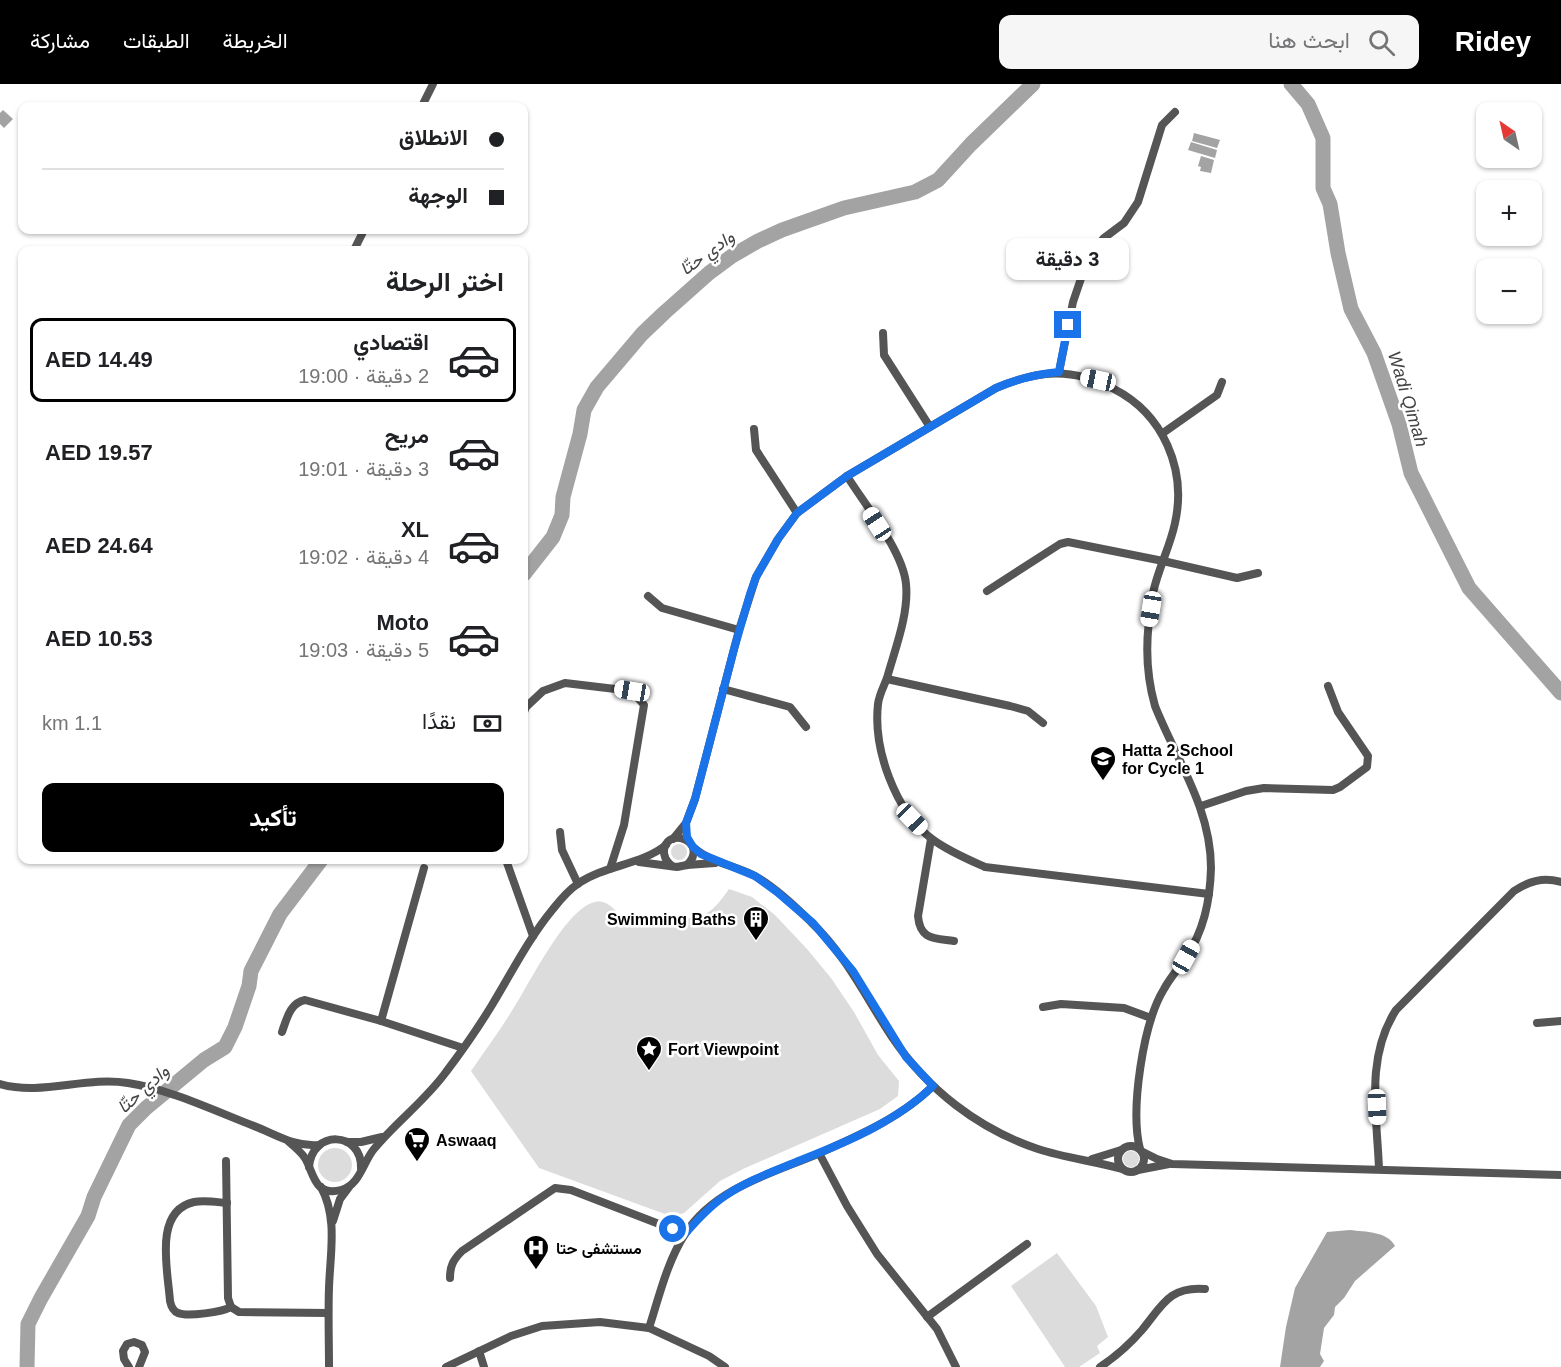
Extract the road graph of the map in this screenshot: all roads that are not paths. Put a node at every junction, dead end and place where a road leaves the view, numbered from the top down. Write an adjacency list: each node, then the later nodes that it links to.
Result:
1 (433, 84): 2 (street)
2 (424, 102)
3 (1175, 112): 5 (street)
4 (883, 333): 7 (street)
5 (1059, 372): 7 (street); 9 (street)
6 (1222, 382): 9 (street)
7 (930, 427): 10 (street)
8 (754, 429): 11 (street)
9 (1162, 433): 12 (street)
10 (847, 476): 11 (street); 17 (street)
11 (797, 513): 16 (street)
12 (1163, 561): 13 (street); 14 (street); 23 (street)
13 (1258, 573)
14 (987, 591)
15 (648, 596): 16 (street)
16 (739, 630): 19 (street)
17 (887, 679): 21 (street); 26 (street)
18 (1328, 686): 23 (street)
19 (723, 689): 22 (street); 24 (street)
20 (528, 705): 35 (street)
21 (1043, 723)
22 (806, 727)
23 (1201, 806): 38 (street)
24 (686, 823): 27 (street); 28 (street)
25 (560, 832): 37 (street)
26 (931, 839): 38 (street); 40 (street)
27 (670, 842): 28 (street); 29 (street); 33 (street)
28 (692, 845): 30 (street); 32 (street)
29 (636, 862): 33 (street); 35 (street)
30 (719, 863): 32 (street); 49 (street)
31 (507, 864): 39 (street)
32 (687, 865): 33 (street)
33 (673, 866)
34 (424, 868): 43 (street)
35 (610, 869): 37 (street)
36 (1561, 882): 64 (street)
37 (578, 884): 39 (street)
38 (1209, 894): 42 (street)
39 (533, 936): 47 (street)
40 (954, 941)
41 (1043, 1007): 42 (street)
42 (1151, 1018): 50 (street)
43 (381, 1021): 46 (street); 47 (street)
44 (1561, 1021): 45 (street)
45 (1537, 1023)
46 (282, 1032)
47 (463, 1048): 51 (street)
48 (0, 1084): 52 (street)
49 (933, 1086): 57 (street); 58 (street)
50 (1136, 1121): 55 (street); 56 (street)
51 (385, 1136): 53 (street); 62 (street)
52 (289, 1142): 54 (street); 61 (street)
53 (346, 1142): 54 (street); 62 (street)
54 (319, 1145): 61 (street)
55 (1122, 1149): 56 (street); 58 (street); 63 (street)
56 (1141, 1150): 60 (street); 65 (street)
57 (819, 1153): 71 (street); 77 (street)
58 (1086, 1160): 63 (street)
59 (226, 1161): 69 (street)
60 (1172, 1164): 64 (street); 65 (street)
61 (309, 1167): 67 (street)
62 (361, 1169): 68 (street)
63 (1122, 1169): 65 (street)
64 (1379, 1169): 66 (street)
65 (1138, 1170)
66 (1561, 1175)
67 (321, 1187): 68 (street); 70 (street)
68 (349, 1187): 70 (street)
69 (227, 1203): 75 (street); 75 (street)
70 (332, 1224): 76 (street)
71 (685, 1234): 73 (street); 78 (street)
72 (1027, 1244): 77 (street)
73 (450, 1278)
74 (1205, 1289): 87 (street)
75 (231, 1307): 76 (street)
76 (328, 1313): 82 (street)
77 (927, 1317): 86 (street)
78 (649, 1328): 79 (street); 85 (street)
79 (479, 1351): 83 (street); 84 (street)
80 (129, 1367): 81 (street)
81 (139, 1367)
82 (329, 1367)
83 (446, 1367)
84 (484, 1367)
85 (725, 1367)
86 (956, 1367)
87 (1100, 1367)

